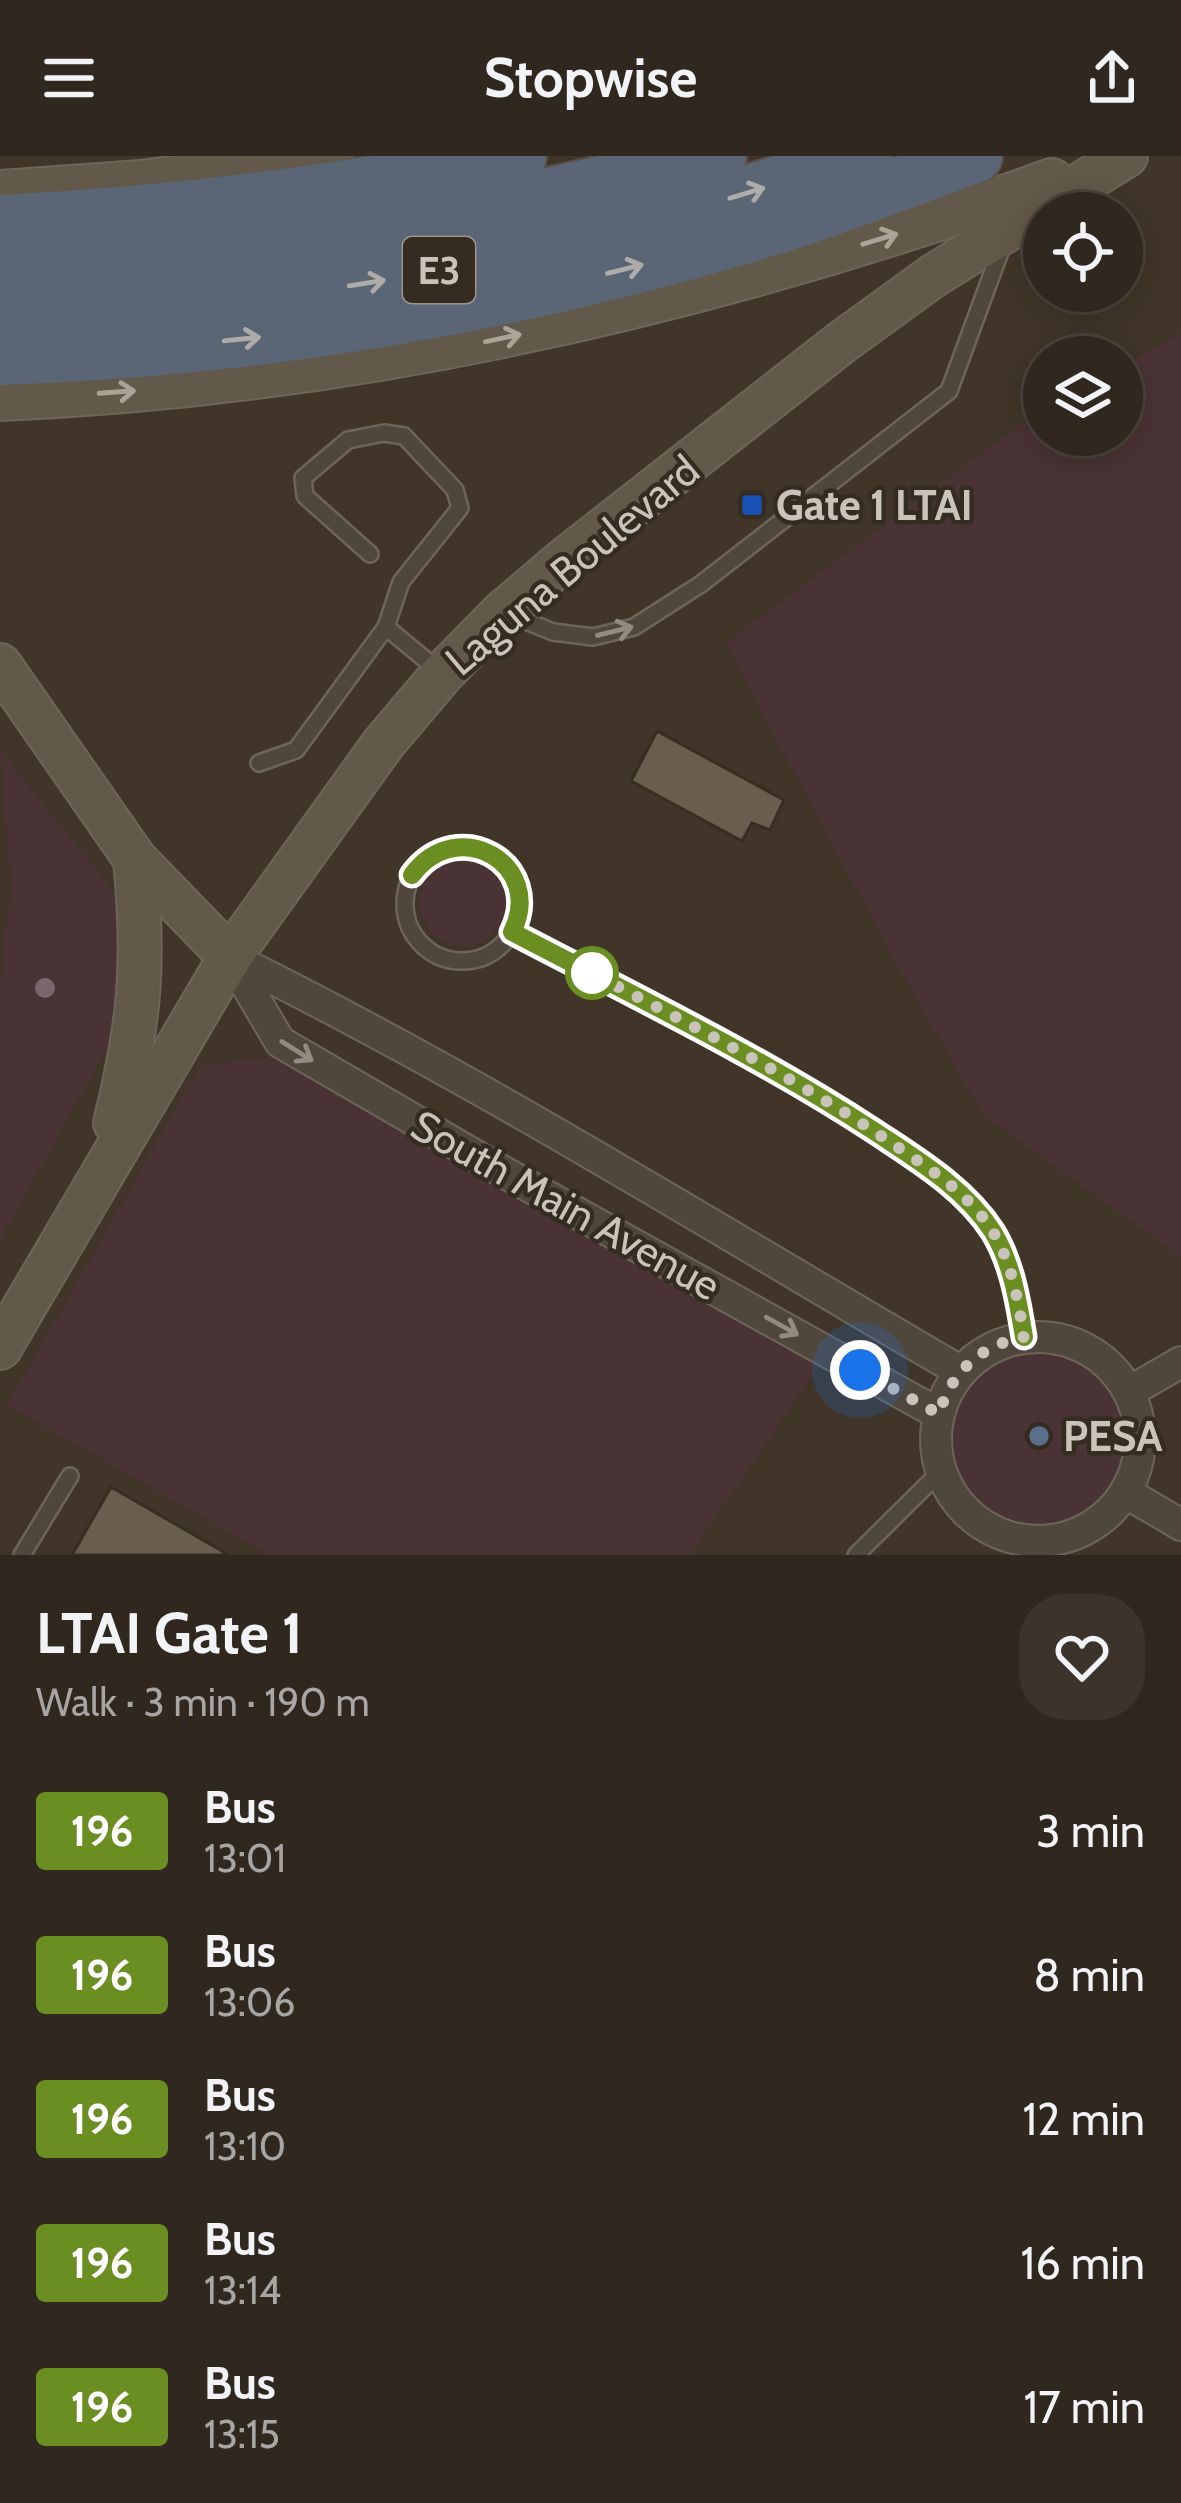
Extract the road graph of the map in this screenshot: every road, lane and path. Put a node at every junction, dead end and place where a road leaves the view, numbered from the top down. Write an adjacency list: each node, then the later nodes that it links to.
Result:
1 (332, 156): 8 (main road)
2 (519, 156): 10 (highway)
3 (718, 156): 12 (highway, E3)
4 (865, 156): 13 (highway, E3, one-way to 4)
5 (975, 156): 14 (highway, one-way to 5)
6 (1123, 156): 11 (main road, Laguna Boulevard); 15 (main road, Laguna Boulevard, one-way to 6)
7 (0, 180): 8 (main road)
8 (63, 189): 9 (main road)
9 (0, 192)
10 (0, 222)
11 (1009, 227): 17 (main road, Laguna Boulevard); 17 (lane, one-way to 11)
12 (0, 274)
13 (0, 315)
14 (0, 358)
15 (0, 399)
16 (370, 554): 18 (lane)
17 (503, 612): 20 (main road, Laguna Boulevard)
18 (386, 627): 20 (lane); 21 (lane)
19 (0, 665): 22 (main road)
20 (442, 674): 24 (main road, Laguna Boulevard)
21 (259, 763)
22 (135, 859): 24 (main road); 25 (main road)
23 (512, 932): 23 (lane); 26 (lane)
24 (230, 957): 25 (main road, Laguna Boulevard); 29 (street, South Main Avenue); 31 (street, South Main Avenue, one-way to 31)
25 (105, 1165): 27 (main road, Laguna Boulevard)
26 (1024, 1337): 29 (street); 30 (street)
27 (0, 1348)
28 (1181, 1363): 30 (street)
29 (960, 1371): 31 (street)
30 (1129, 1392): 34 (street)
31 (939, 1414): 32 (street)
32 (941, 1471): 34 (street); 37 (lane)
33 (70, 1476): 36 (lane)
34 (1125, 1492): 35 (street)
35 (1181, 1525)
36 (22, 1555)
37 (856, 1555)

